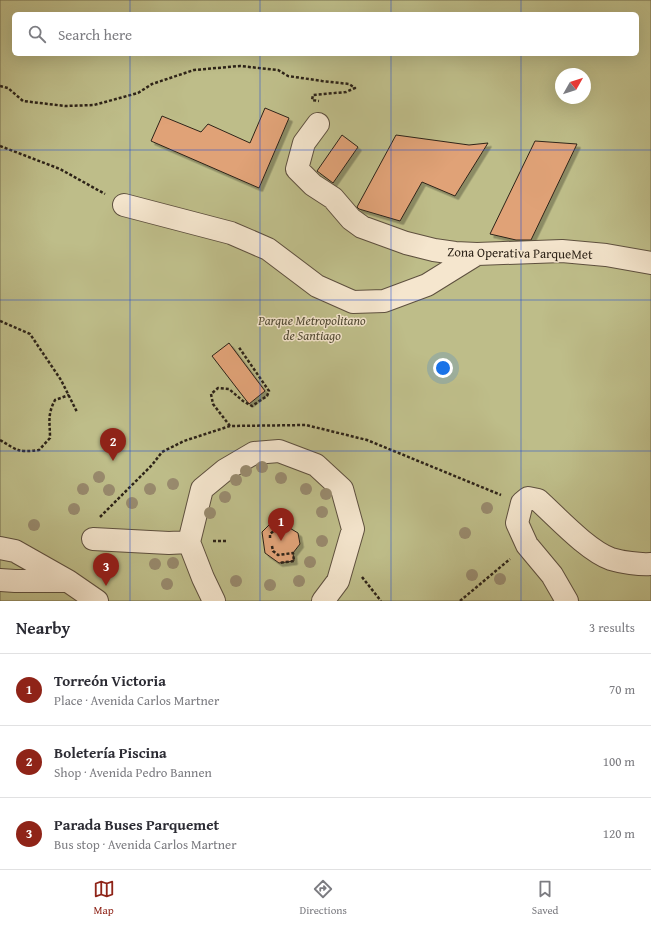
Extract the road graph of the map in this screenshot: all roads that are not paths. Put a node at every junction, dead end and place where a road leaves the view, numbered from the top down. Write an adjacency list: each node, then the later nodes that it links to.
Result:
1 (318, 124): 3 (street, Zona Operativa ParqueMet)
2 (124, 205): 3 (street)
3 (477, 254): 4 (street, Zona Operativa ParqueMet)
4 (651, 263)
5 (93, 539): 6 (street)
6 (189, 542): 12 (street); 13 (street)
7 (0, 548): 10 (street)
8 (651, 564): 14 (street)
9 (0, 580): 10 (street)
10 (68, 581): 11 (street)
11 (97, 601)
12 (214, 601)
13 (323, 601)
14 (567, 601)

